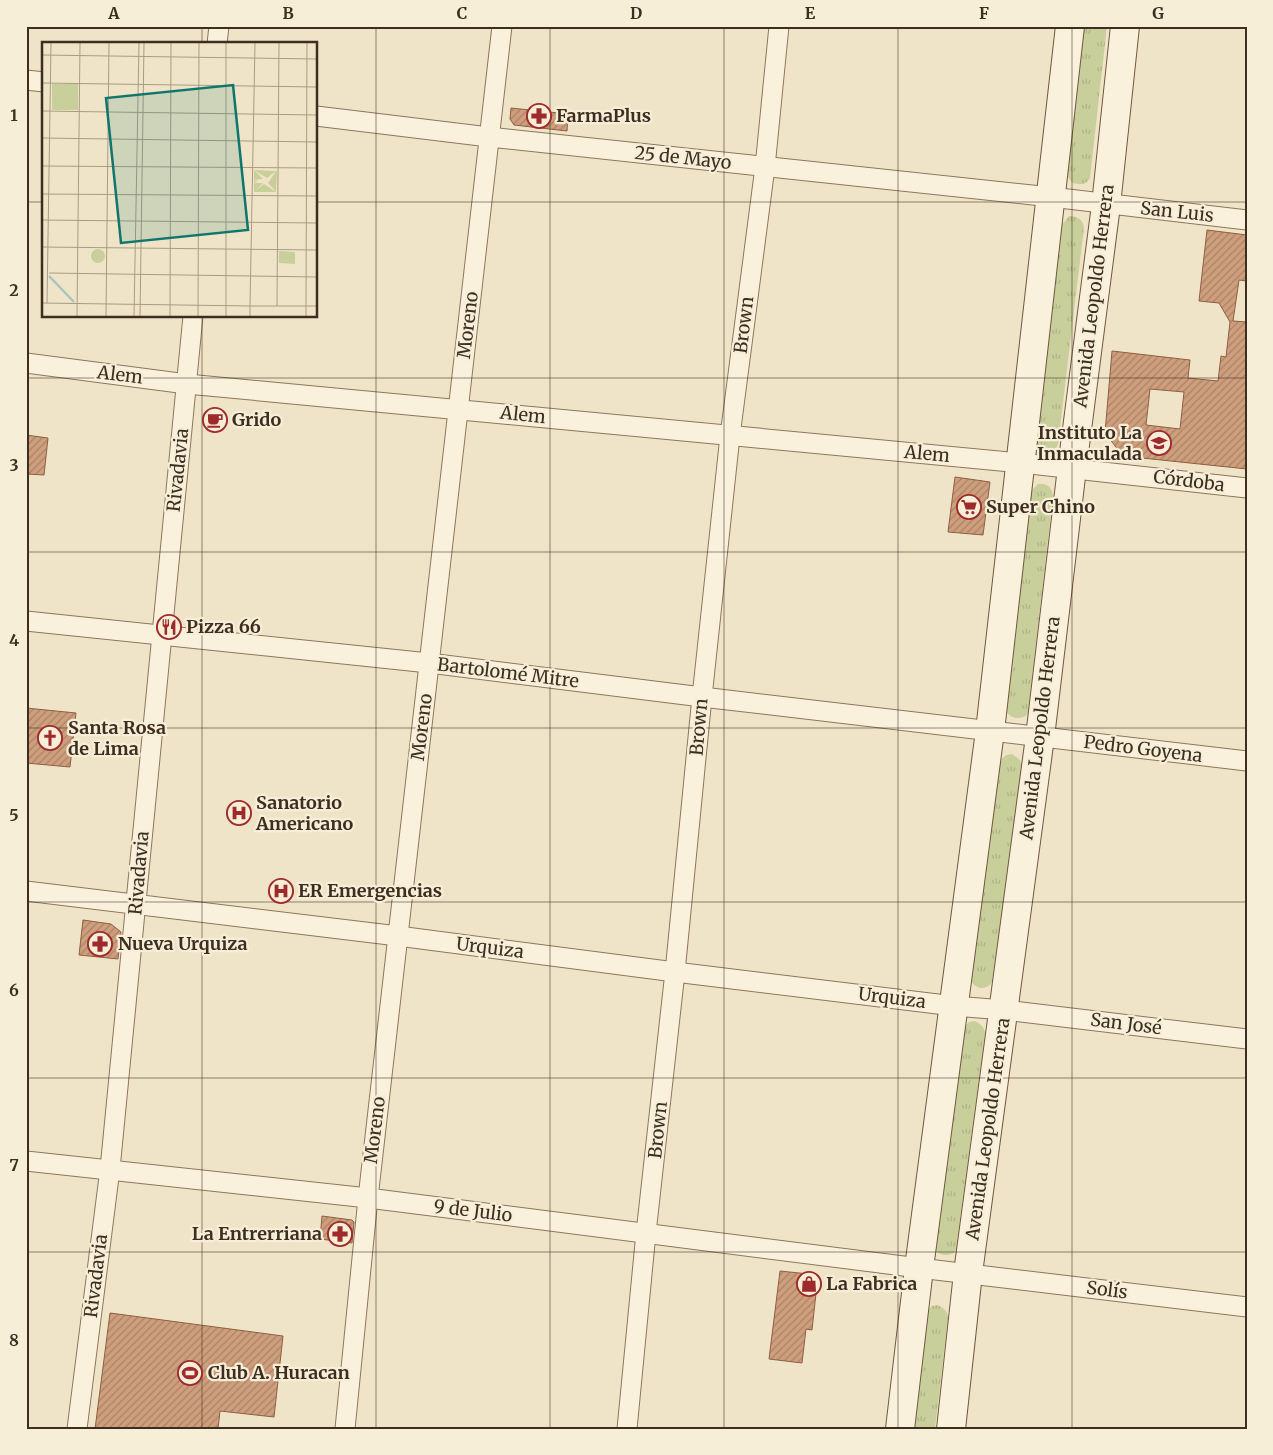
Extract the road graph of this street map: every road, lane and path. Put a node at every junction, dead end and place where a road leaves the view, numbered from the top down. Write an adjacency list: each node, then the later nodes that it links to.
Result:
1 (219, 26): 6 (street)
2 (502, 26): 10 (street, Moreno)
3 (780, 26): 11 (street, Brown)
4 (1070, 26): 12 (street)
5 (1125, 26): 13 (street, Avenida Leopoldo Herrera)
6 (218, 42)
7 (26, 80): 8 (street)
8 (42, 82)
9 (318, 116): 10 (street, 25 de Mayo)
10 (489, 137): 11 (street, 25 de Mayo); 18 (street, Moreno)
11 (764, 167): 12 (street, 25 de Mayo); 19 (street, Brown)
12 (1051, 197): 13 (street, San Luis); 20 (street)
13 (1106, 205): 14 (street, San Luis); 21 (street, Avenida Leopoldo Herrera)
14 (1247, 220)
15 (193, 318): 17 (street, Rivadavia)
16 (26, 363): 17 (street, Alem)
17 (187, 384): 18 (street, Alem); 24 (street, Rivadavia)
18 (458, 409): 19 (street, Alem); 25 (street, Moreno)
19 (730, 436): 20 (street, Alem); 26 (street, Brown)
20 (1021, 463): 21 (street, Alem); 27 (street)
21 (1072, 468): 22 (street, Córdoba); 28 (street, Avenida Leopoldo Herrera)
22 (1247, 488)
23 (26, 620): 24 (street, Bartolomé Mitre)
24 (161, 635): 25 (street, Bartolomé Mitre); 31 (street, Rivadavia)
25 (429, 663): 26 (street, Bartolomé Mitre); 32 (street, Moreno)
26 (702, 697): 27 (street, Bartolomé Mitre); 33 (street, Brown)
27 (990, 730): 28 (street, Pedro Goyena); 34 (street)
28 (1040, 737): 29 (street, Pedro Goyena); 35 (street, Avenida Leopoldo Herrera)
29 (1247, 761)
30 (26, 891): 31 (street, Urquiza)
31 (136, 904): 32 (street, Urquiza); 38 (street, Rivadavia)
32 (398, 936): 33 (street, Urquiza); 39 (street, Moreno)
33 (676, 972): 34 (street, Urquiza); 40 (street, Brown)
34 (954, 1006): 35 (street, Urquiza); 41 (street)
35 (1004, 1010): 36 (street, San José); 42 (street, Avenida Leopoldo Herrera)
36 (1247, 1039)
37 (26, 1161): 38 (street, 9 de Julio)
38 (110, 1169): 39 (street, 9 de Julio); 44 (street, Rivadavia)
39 (368, 1198): 40 (street, 9 de Julio); 45 (street, Moreno)
40 (646, 1233): 41 (street, 9 de Julio); 46 (street, Brown)
41 (919, 1268): 42 (street, Solís); 47 (street)
42 (968, 1273): 43 (street, Solís); 48 (street, Avenida Leopoldo Herrera)
43 (1247, 1307)
44 (77, 1429)
45 (345, 1429)
46 (627, 1429)
47 (900, 1429)
48 (951, 1429)

